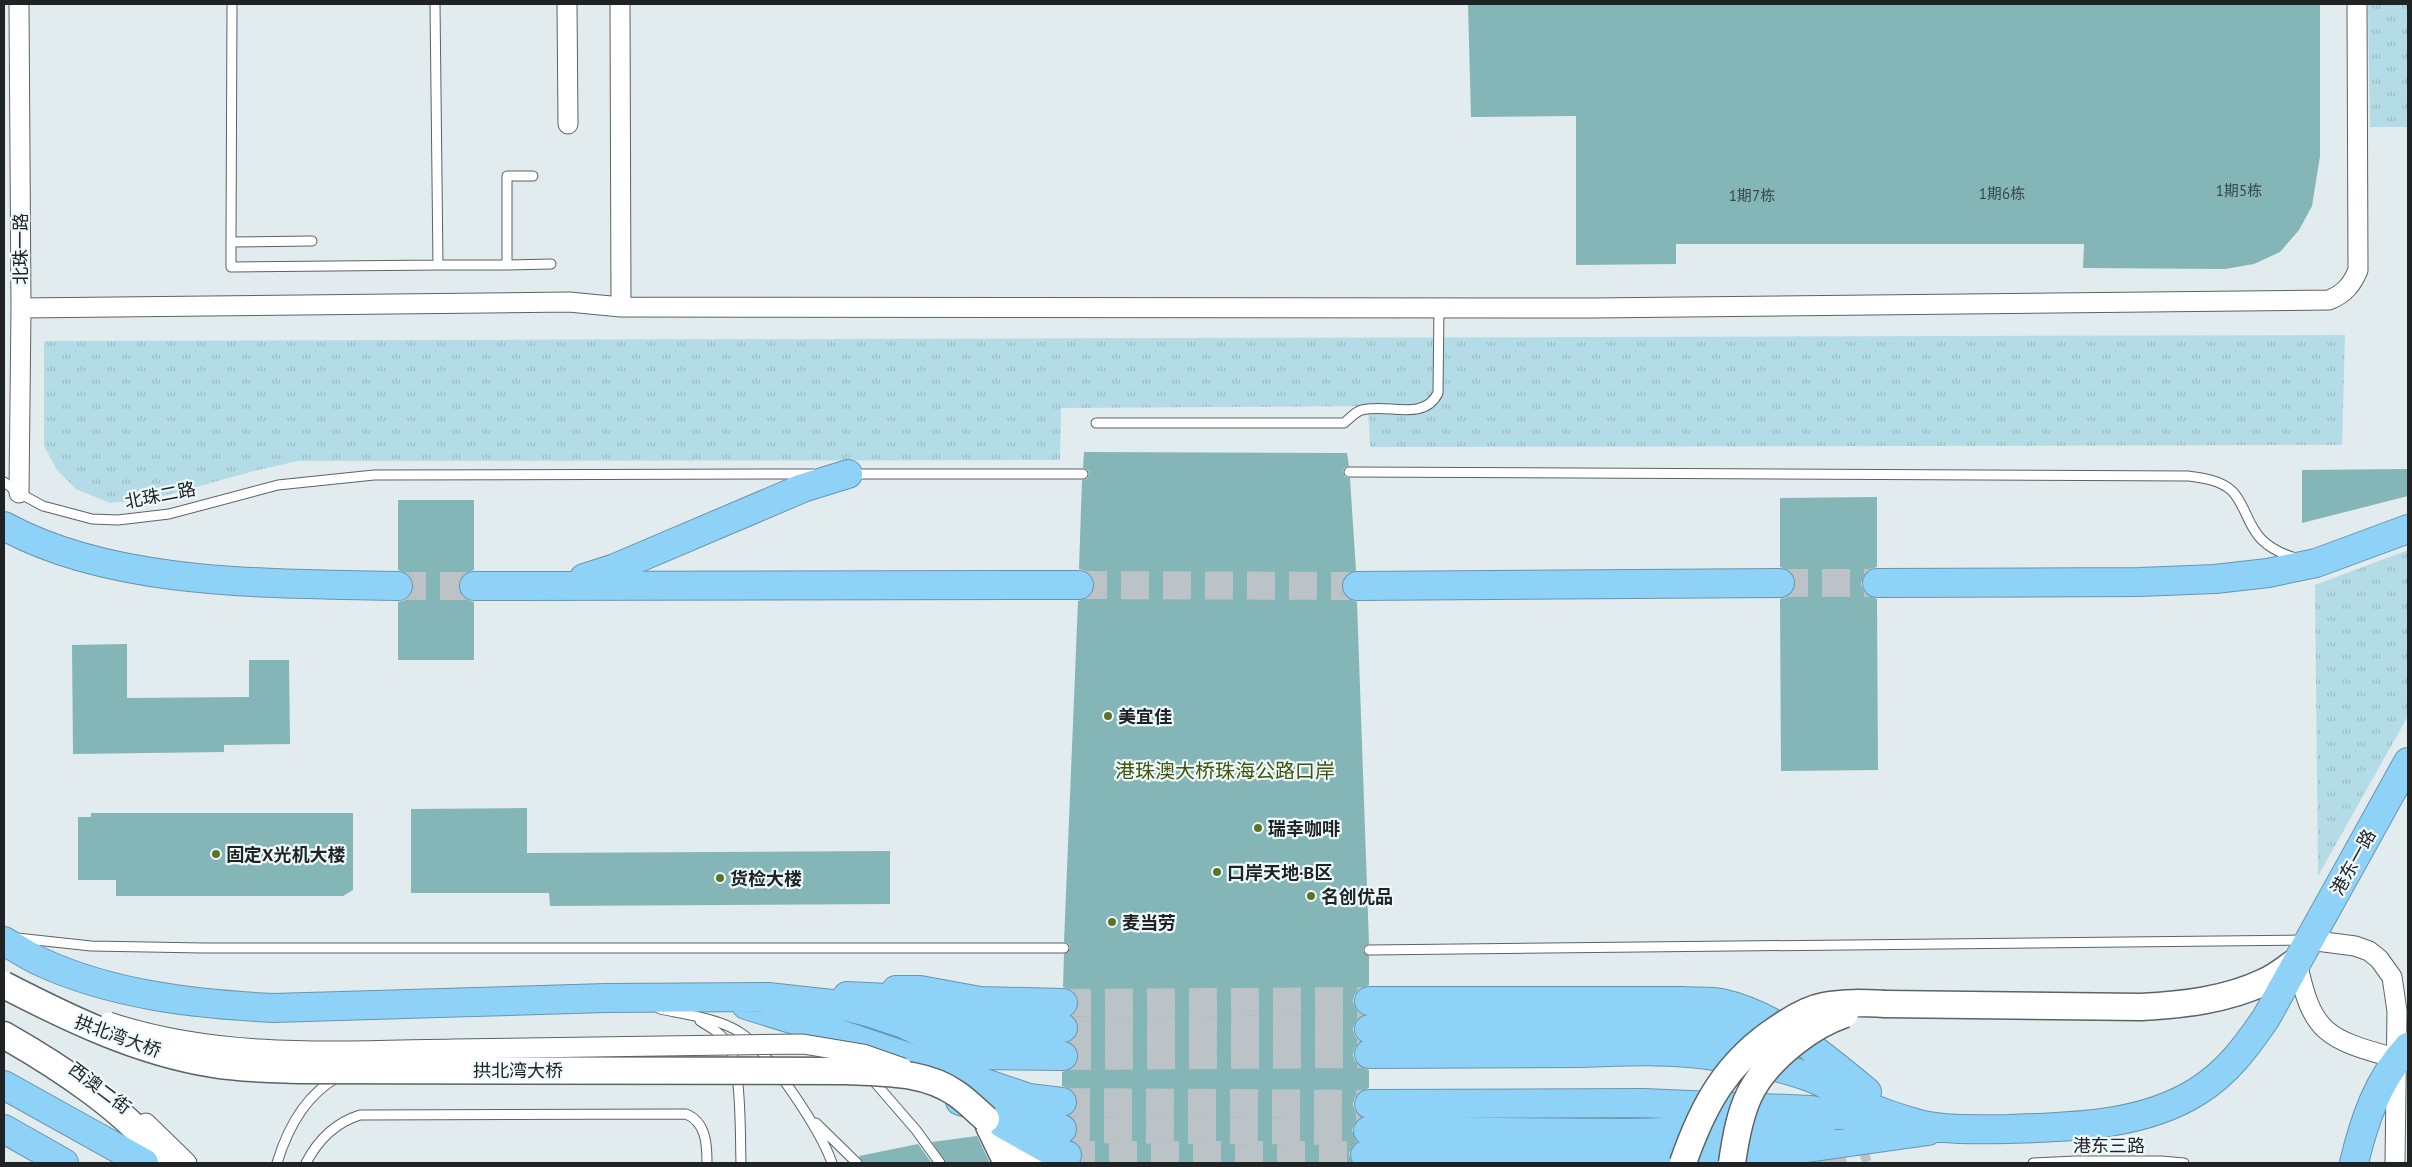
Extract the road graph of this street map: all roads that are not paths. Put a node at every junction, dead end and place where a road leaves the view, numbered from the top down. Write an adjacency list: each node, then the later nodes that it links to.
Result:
1 (18, 4): 16 (street, 北珠一路)
2 (232, 4): 10 (lane)
3 (436, 4): 13 (lane)
4 (567, 4): 7 (street)
5 (620, 4): 14 (street)
6 (2357, 4): 15 (street)
7 (568, 124)
8 (533, 176): 12 (lane)
9 (312, 241): 10 (lane)
10 (231, 242): 13 (lane)
11 (551, 264): 12 (lane)
12 (507, 265): 13 (lane)
13 (438, 266)
14 (621, 307): 15 (street); 16 (street)
15 (1439, 307): 17 (lane)
16 (21, 308): 22 (street, 北珠一路)
17 (1096, 423)
18 (1350, 472): 25 (lane)
19 (848, 474): 20 (lane, 北珠二路); 22 (lane, 北珠二路); 31 (highway)
20 (1083, 474)
21 (4, 482): 22 (lane, 北珠二路)
22 (19, 493)
23 (4, 526): 29 (highway)
24 (2408, 529): 25 (highway)
25 (2316, 563): 27 (highway)
26 (1780, 583): 32 (highway)
27 (1877, 583)
28 (1079, 585): 31 (highway)
29 (398, 586)
30 (474, 586): 31 (highway)
31 (547, 586)
32 (1357, 586)
33 (2408, 762): 38 (highway, 港东一路)
34 (4, 936): 36 (lane)
35 (4, 941): 40 (highway)
36 (1064, 948)
37 (1369, 950): 38 (lane)
38 (2303, 950): 46 (main road); 54 (street); 54 (street); 64 (highway, 港东一路)
39 (4, 957): 40 (highway)
40 (41, 962): 43 (highway)
41 (4, 975): 53 (street, bridge)
42 (4, 985): 56 (main road, 拱北湾大桥, bridge)
43 (606, 998): 45 (highway); 48 (lane)
44 (1369, 1001): 60 (highway)
45 (764, 1004): 47 (highway); 52 (highway); 52 (highway); 55 (highway)
46 (1885, 1004): 80 (main road, bridge); 81 (main road, bridge)
47 (1063, 1015)
48 (690, 1016): 59 (lane); 74 (lane)
49 (4, 1024): 70 (street, 西澳二街)
50 (4, 1035): 69 (main road)
51 (1369, 1042): 60 (highway)
52 (842, 1044): 77 (lane)
53 (410, 1050): 56 (street, bridge); 71 (lane)
54 (2403, 1053): 84 (highway); 85 (street)
55 (1063, 1056)
56 (927, 1078): 63 (main road, 拱北湾大桥, bridge)
57 (4, 1084): 61 (highway)
58 (1369, 1104): 62 (highway)
59 (806, 1112): 75 (lane); 76 (lane)
60 (1895, 1116): 64 (highway)
61 (66, 1118): 66 (lane); 68 (highway)
62 (1855, 1118): 64 (highway); 64 (highway)
63 (986, 1119): 78 (main road, 拱北湾大桥); 79 (main road)
64 (1942, 1128)
65 (4, 1129): 67 (highway)
66 (101, 1150)
67 (64, 1163)
68 (144, 1163)
69 (166, 1163)
70 (187, 1163)
71 (276, 1163)
72 (306, 1163): 73 (lane)
73 (707, 1163)
74 (741, 1163)
75 (832, 1163)
76 (856, 1163)
77 (940, 1163)
78 (1007, 1163)
79 (1037, 1163)
80 (1683, 1163)
81 (1732, 1163)
82 (2034, 1163): 83 (lane, 港东三路)
83 (2184, 1163)
84 (2354, 1163)
85 (2396, 1163)

